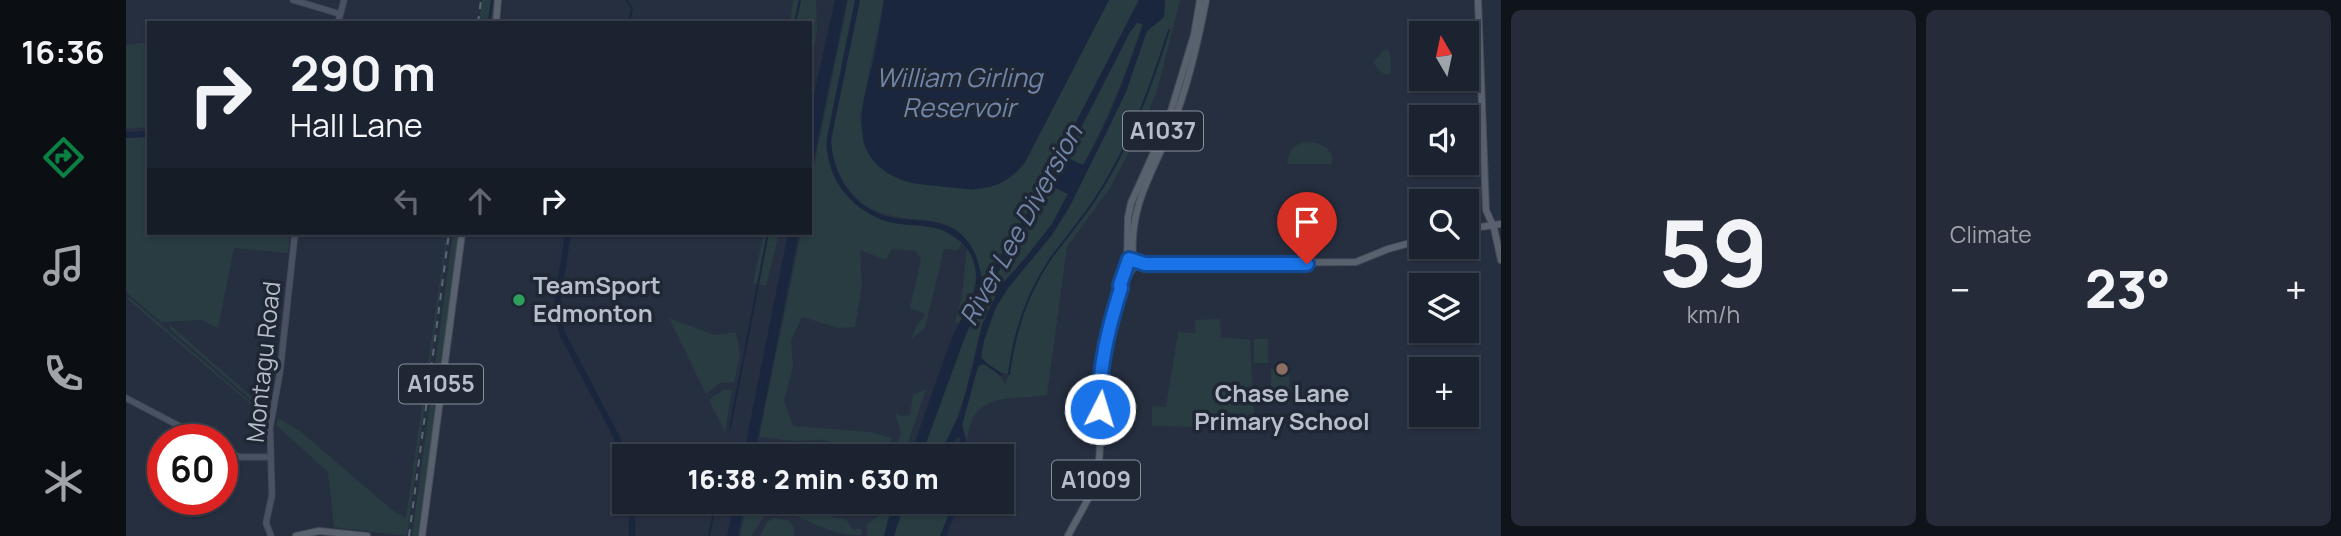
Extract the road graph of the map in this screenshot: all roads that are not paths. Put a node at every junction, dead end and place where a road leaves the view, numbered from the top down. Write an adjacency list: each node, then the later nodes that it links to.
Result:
1 (293, 0): 8 (main road)
2 (344, 0): 8 (main road)
3 (498, 0): 10 (main road)
4 (1200, 0): 7 (main road, A1037)
5 (1206, 0): 7 (main road, A1037)
6 (1478, 0): 11 (main road)
7 (1201, 12): 17 (main road, A1037)
8 (340, 14): 9 (main road)
9 (338, 21)
10 (496, 21)
11 (1497, 224): 12 (main road); 16 (main road)
12 (1479, 227)
13 (295, 235): 21 (main road, Montagu Road)
14 (462, 235): 25 (main road, A1055)
15 (1409, 243): 17 (main road)
16 (1501, 260)
17 (1132, 263): 26 (main road, A1009)
18 (126, 398): 19 (main road)
19 (175, 424)
20 (238, 457): 21 (main road)
21 (264, 457): 22 (main road, Montagu Road)
22 (271, 536)
23 (296, 536): 24 (main road)
24 (367, 536)
25 (422, 536)
26 (1068, 536)

